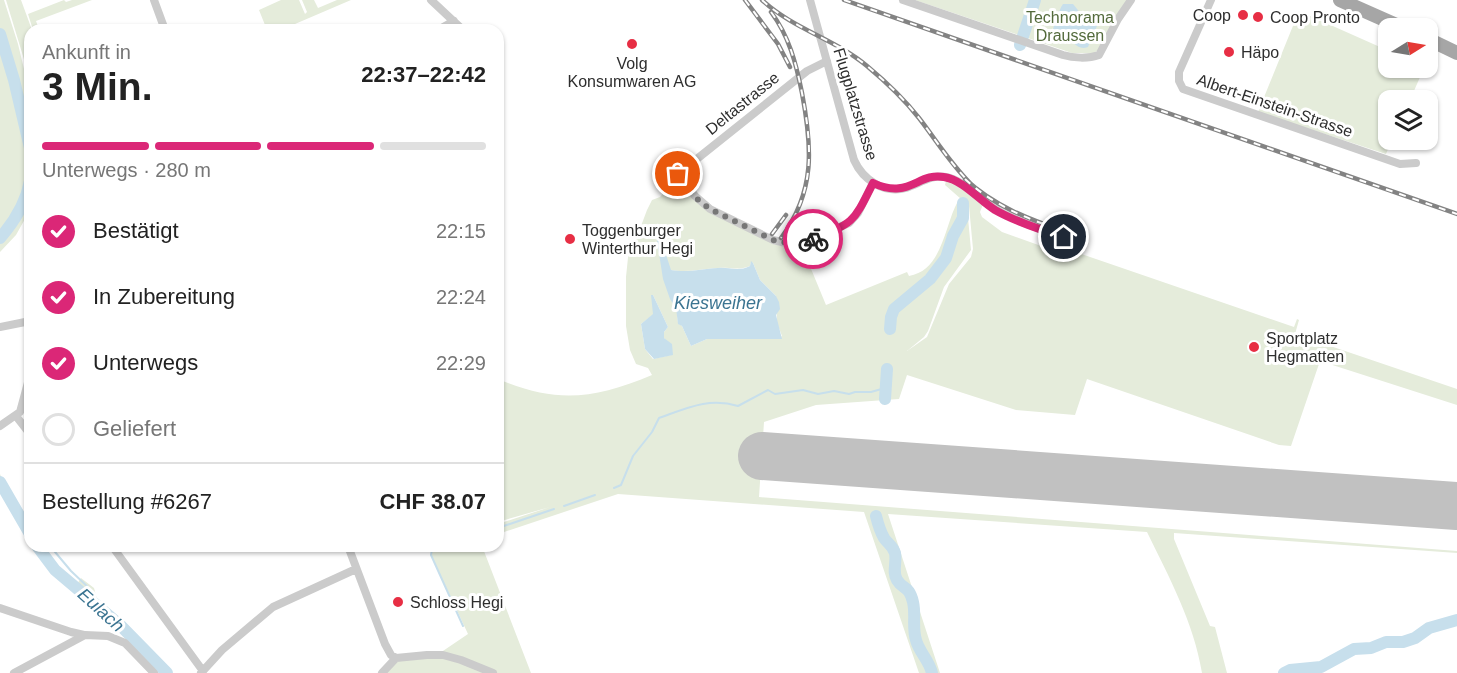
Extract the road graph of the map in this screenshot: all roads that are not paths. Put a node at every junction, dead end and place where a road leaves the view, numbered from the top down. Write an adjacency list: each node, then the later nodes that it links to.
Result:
1 (154, 0): 10 (street)
2 (431, 0): 9 (street)
3 (810, 0): 15 (street, Flugplatzstrasse)
4 (903, 0): 5 (street)
5 (1131, 0)
6 (1211, 0): 16 (street, Albert-Einstein-Strasse)
7 (1340, 0): 8 (main road)
8 (1381, 18)
9 (454, 21): 11 (street); 12 (street)
10 (163, 24)
11 (449, 24)
12 (457, 24)
13 (1438, 43): 14 (main road)
14 (1457, 52)
15 (827, 62): 17 (street, Flugplatzstrasse); 17 (street, Deltastrasse)
16 (1416, 163)
17 (873, 183): 18 (street, Flugplatzstrasse)
18 (1064, 237)
19 (24, 322): 20 (street)
20 (0, 327)
21 (24, 398): 22 (street)
22 (16, 416): 23 (street); 24 (street)
23 (0, 426)
24 (24, 426)
25 (116, 552): 31 (street)
26 (350, 552): 27 (street)
27 (356, 569): 30 (street); 31 (street)
28 (0, 608): 29 (street)
29 (85, 634): 32 (street); 33 (street)
30 (396, 658): 34 (street); 35 (street)
31 (202, 672)
32 (14, 673)
33 (154, 673)
34 (382, 673)
35 (493, 673)

